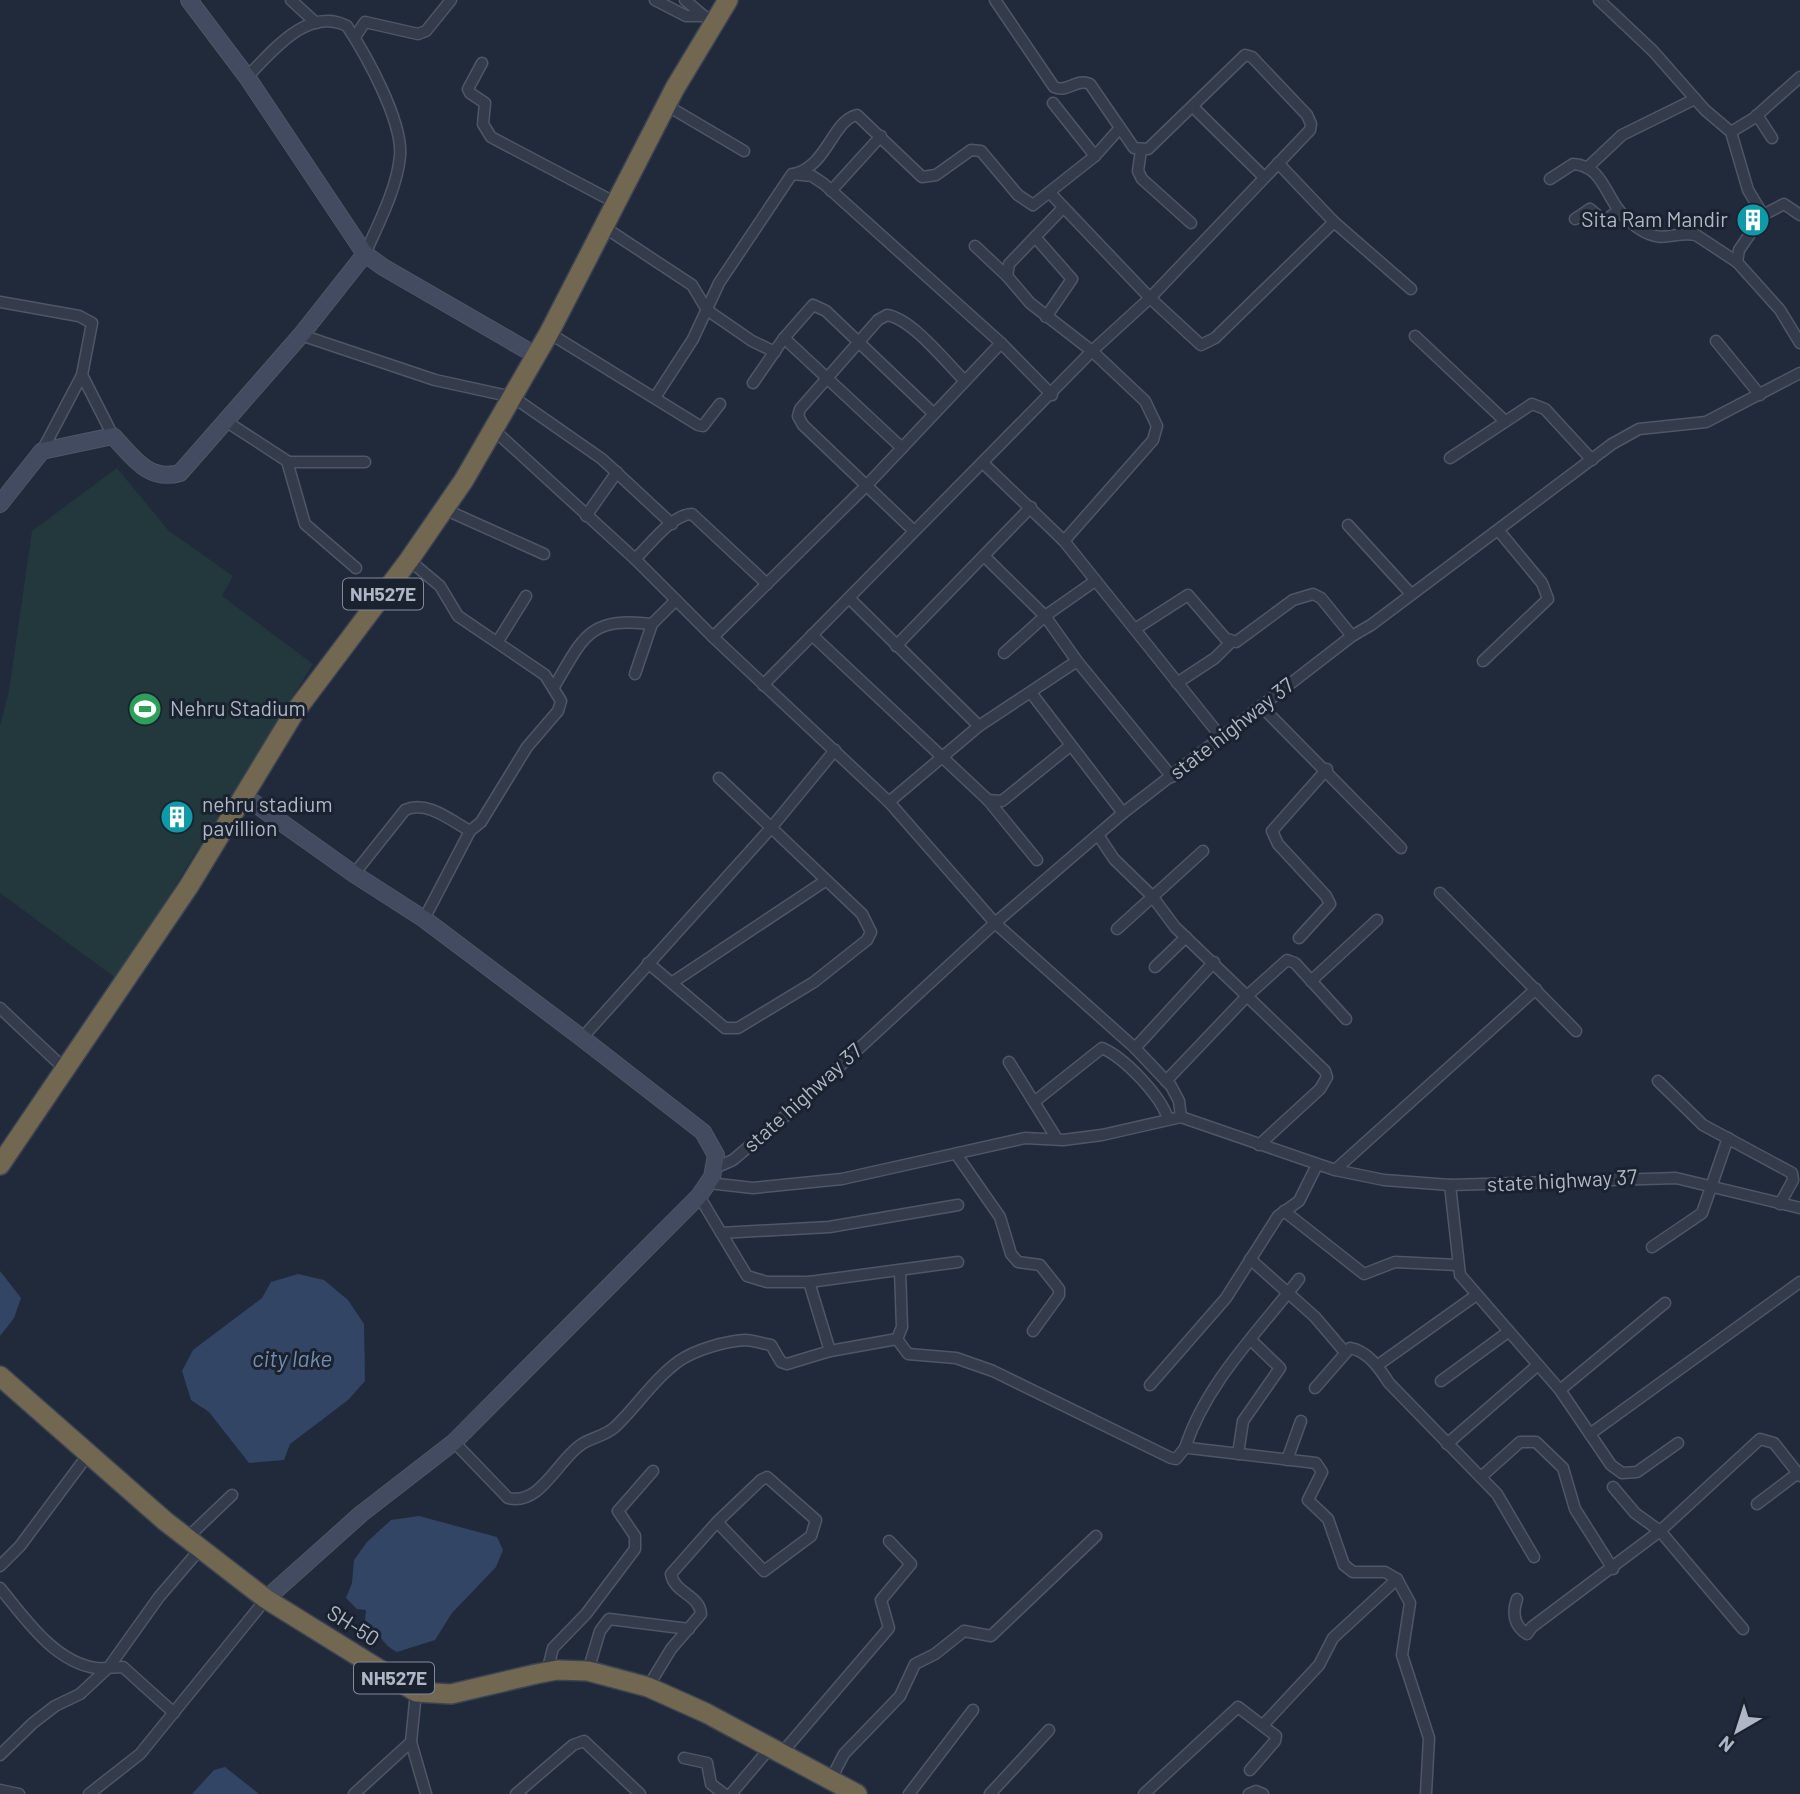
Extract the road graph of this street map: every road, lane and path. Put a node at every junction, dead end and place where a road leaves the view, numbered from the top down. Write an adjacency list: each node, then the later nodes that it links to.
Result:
1 (190, 0): 13 (street)
2 (291, 0): 10 (street)
3 (451, 0): 11 (street)
4 (655, 0): 9 (street)
5 (685, 0): 9 (street)
6 (728, 0): 9 (highway, NH527E)
7 (995, 0): 20 (street)
8 (1601, 1): 15 (street)
9 (708, 20): 17 (highway, NH527E)
10 (316, 23): 11 (street); 13 (street)
11 (355, 37): 45 (street)
12 (482, 63): 34 (street)
13 (247, 77): 45 (street)
14 (1800, 78): 19 (street)
15 (1695, 99): 21 (street); 28 (street)
16 (1053, 103): 26 (street)
17 (666, 105): 25 (street); 34 (highway, NH527E)
18 (1193, 107): 24 (street); 27 (street); 30 (street)
19 (1757, 115): 21 (street); 23 (street)
20 (1121, 128): 24 (street); 26 (street)
21 (1731, 132): 37 (street)
22 (881, 136): 29 (street); 32 (street); 33 (street)
23 (1772, 138)
24 (1141, 150): 41 (street)
25 (744, 151)
26 (1095, 156): 33 (street)
27 (1278, 163): 30 (street); 40 (street)
28 (1587, 168): 31 (street); 36 (street)
29 (792, 174): 32 (street); 51 (street)
30 (1264, 177): 49 (street)
31 (1550, 178)
32 (831, 191): 59 (street)
33 (1050, 193): 35 (street)
34 (616, 203): 42 (highway, NH527E)
35 (1062, 209): 43 (street); 49 (street)
36 (1619, 210): 39 (street); 46 (street)
37 (1763, 215): 38 (street); 46 (street)
38 (1800, 215)
39 (1575, 219)
40 (1334, 222): 48 (street); 49 (street)
41 (1191, 223)
42 (604, 227): 51 (street); 53 (highway, NH527E)
43 (1035, 237): 47 (street); 52 (street)
44 (975, 246): 47 (street)
45 (366, 254): 54 (street); 63 (street)
46 (1737, 262): 60 (street)
47 (1007, 276): 52 (street)
48 (1411, 289)
49 (1150, 298): 61 (street)
50 (0, 302): 65 (street)
51 (707, 310): 62 (street); 70 (street)
52 (1046, 317): 61 (street)
53 (549, 333): 63 (highway, NH527E); 70 (street)
54 (301, 335): 72 (street); 76 (street)
55 (1415, 336): 75 (street)
56 (784, 338): 58 (street); 62 (street); 66 (street)
57 (1716, 341): 71 (street)
58 (860, 342): 66 (street); 67 (street); 74 (street)
59 (1001, 343): 67 (street); 69 (street)
60 (1800, 343)
61 (1092, 351): 69 (street); 96 (street)
62 (775, 352): 68 (street)
63 (537, 356): 72 (highway, NH527E)
64 (1800, 373): 71 (street, state highway 37)
65 (82, 375): 78 (street); 80 (street)
66 (827, 377): 79 (street); 87 (street)
67 (964, 380): 74 (street)
68 (754, 383)
69 (1052, 395): 85 (street)
70 (656, 396): 73 (street)
71 (1759, 396): 82 (street, state highway 37)
72 (513, 397): 77 (highway, NH527E); 86 (street)
73 (720, 404)
74 (933, 413): 79 (street)
75 (1505, 421): 81 (street); 82 (street)
76 (227, 422): 78 (street); 83 (street)
77 (494, 430): 90 (highway, NH527E); 91 (street)
78 (113, 436): 80 (street)
79 (902, 447): 87 (street)
80 (42, 451): 88 (street)
81 (1450, 458)
82 (1592, 460): 95 (street, state highway 37)
83 (287, 462): 84 (street); 101 (street)
84 (365, 462)
85 (983, 463): 89 (street); 94 (street)
86 (617, 472): 91 (street); 92 (street)
87 (868, 484): 94 (street); 103 (street)
88 (0, 504)
89 (1031, 507): 96 (street); 98 (street)
90 (444, 509): 97 (street); 100 (highway, NH527E)
91 (586, 516): 99 (street)
92 (672, 524): 99 (street); 103 (street)
93 (1348, 524): 104 (street)
94 (913, 530): 106 (street)
95 (1499, 531): 104 (street, state highway 37); 119 (street)
96 (1064, 541): 102 (street)
97 (544, 554)
98 (984, 556): 108 (street); 116 (street)
99 (635, 559): 107 (street)
100 (409, 560): 114 (street); 134 (highway, NH527E)
101 (356, 568)
102 (1095, 581): 108 (street); 110 (street)
103 (767, 584): 113 (street)
104 (1411, 594): 112 (street, state highway 37)
105 (526, 596): 114 (street)
106 (850, 599): 111 (street); 116 (street)
107 (676, 600): 109 (street); 113 (street)
108 (1045, 616): 117 (street); 118 (street)
109 (652, 624): 120 (street); 123 (street)
110 (1135, 629): 115 (street); 121 (street)
111 (812, 635): 122 (street); 130 (street)
112 (1352, 636): 115 (street); 125 (street, state highway 37)
113 (713, 637): 122 (street)
114 (498, 641): 123 (street)
115 (1231, 642): 121 (street)
116 (895, 646): 126 (street)
117 (1003, 653)
118 (1077, 661): 124 (street); 132 (street)
119 (1483, 661)
120 (635, 674)
121 (1177, 683): 127 (street)
122 (763, 685): 129 (street)
123 (554, 687): 139 (street)
124 (1032, 694): 126 (street); 128 (street)
125 (1261, 706): 127 (street, state highway 37); 131 (street)
126 (979, 726): 130 (street)
127 (1221, 737): 132 (street, state highway 37)
128 (1070, 746): 135 (street); 137 (street)
129 (835, 750): 136 (street); 138 (street)
130 (940, 758): 135 (street); 136 (street)
131 (1327, 769): 141 (street); 153 (street)
132 (1172, 777): 137 (street, state highway 37)
133 (719, 778): 138 (street)
134 (243, 795): 144 (street); 167 (highway, NH527E)
135 (988, 800): 143 (street)
136 (889, 802): 150 (street)
137 (1122, 813): 140 (street, state highway 37)
138 (771, 828): 145 (street); 155 (street)
139 (470, 831): 144 (street); 148 (street)
140 (1098, 835): 147 (street); 150 (street, state highway 37)
141 (1401, 848)
142 (1203, 851): 147 (street)
143 (1037, 860)
144 (354, 874): 148 (street)
145 (825, 881): 158 (street); 158 (street)
146 (1440, 893): 159 (street)
147 (1152, 896): 151 (street); 152 (street)
148 (424, 919): 164 (street)
149 (1377, 920): 157 (street)
150 (995, 923): 165 (street); 180 (street, state highway 37)
151 (1117, 929)
152 (1186, 937): 154 (street); 156 (street)
153 (1299, 938)
154 (1214, 962): 160 (street); 165 (street)
155 (648, 963): 158 (street); 164 (street)
156 (1155, 967)
157 (1311, 981): 160 (street); 162 (street)
158 (673, 982)
159 (1536, 989): 163 (street); 179 (street)
160 (1248, 995): 168 (street); 175 (street)
161 (0, 1008): 167 (street)
162 (1346, 1019)
163 (1576, 1031)
164 (582, 1038): 180 (street)
165 (1135, 1048): 168 (street)
166 (1009, 1062): 170 (street)
167 (66, 1071): 178 (highway, NH527E)
168 (1166, 1081): 171 (street)
169 (1658, 1081): 173 (street)
170 (1034, 1102): 172 (street); 174 (street)
171 (1181, 1117): 172 (street, state highway 37); 175 (street, state highway 37)
172 (1168, 1119): 174 (street, state highway 37)
173 (1728, 1138): 182 (street); 183 (street)
174 (1057, 1139): 176 (street, state highway 37)
175 (1259, 1145): 177 (street, state highway 37)
176 (956, 1154): 180 (street, state highway 37); 199 (street)
177 (1317, 1164): 179 (street, state highway 37); 186 (street)
178 (0, 1166)
179 (1335, 1170): 181 (street, state highway 37)
180 (708, 1182): 187 (street); 214 (street)
181 (1450, 1185): 182 (street, state highway 37); 191 (street)
182 (1713, 1186): 183 (street, state highway 37); 188 (street)
183 (1780, 1204): 185 (street, state highway 37)
184 (958, 1205): 187 (street)
185 (1800, 1208)
186 (1284, 1210): 189 (street); 191 (street)
187 (721, 1233): 194 (street)
188 (1652, 1247)
189 (1250, 1259): 196 (street); 209 (street)
190 (958, 1262): 192 (street)
191 (1457, 1265): 197 (street)
192 (900, 1270): 194 (street); 201 (street)
193 (1299, 1279): 196 (street)
194 (809, 1282): 203 (street)
195 (1800, 1282): 213 (street)
196 (1289, 1292): 202 (street); 204 (street)
197 (1475, 1296): 200 (street); 205 (street)
198 (1665, 1303): 211 (street)
199 (1033, 1331)
200 (1508, 1332): 206 (street); 208 (street)
201 (897, 1339): 203 (street); 217 (street)
202 (1251, 1340): 217 (street); 219 (street)
203 (830, 1351): 214 (street)
204 (1344, 1351): 205 (street); 210 (street)
205 (1378, 1365): 216 (street)
206 (1538, 1365): 211 (street); 216 (street)
207 (0, 1376): 218 (highway, SH-50 / NH527E)
208 (1441, 1381)
209 (1150, 1385)
210 (1315, 1388)
211 (1560, 1390): 213 (street)
212 (1301, 1421): 220 (street)
213 (1590, 1434): 215 (street)
214 (454, 1442): 237 (street)
215 (1678, 1443)
216 (1447, 1444): 223 (street)
217 (1185, 1448): 219 (street)
218 (90, 1452): 231 (highway, SH-50 / NH527E); 233 (street)
219 (1238, 1454): 220 (street)
220 (1287, 1460): 235 (street)
221 (653, 1471): 243 (street)
222 (1799, 1474): 226 (street); 228 (street)
223 (1481, 1477): 232 (street); 234 (street)
224 (1613, 1487): 228 (street)
225 (232, 1494): 231 (street)
226 (1757, 1504)
227 (718, 1522): 227 (street); 239 (street)
228 (1660, 1531): 234 (street); 240 (street)
229 (1096, 1536): 255 (street)
230 (889, 1541): 251 (street)
231 (194, 1543): 237 (highway, SH-50 / NH527E); 241 (street)
232 (1534, 1556)
233 (0, 1566)
234 (1613, 1569): 238 (street)
235 (1397, 1579): 248 (street); 257 (street)
236 (0, 1588): 241 (street)
237 (266, 1598): 245 (highway, SH-50 / NH527E); 247 (street)
238 (1517, 1599)
239 (689, 1629): 242 (street); 244 (street)
240 (1743, 1629)
241 (109, 1667): 247 (street); 252 (street)
242 (588, 1671): 243 (highway, SH-50 / NH527E); 244 (highway, SH-50 / NH527E)
243 (547, 1672): 245 (highway, SH-50 / NH527E)
244 (648, 1687): 251 (highway, SH-50 / NH527E)
245 (416, 1692): 250 (street)
246 (973, 1710): 267 (street)
247 (174, 1713): 259 (street)
248 (1264, 1724): 254 (street); 269 (street)
249 (1049, 1730): 268 (street)
250 (411, 1742): 260 (street); 261 (street)
251 (776, 1751): 255 (highway, SH-50 / NH527E); 265 (street)
252 (0, 1755)
253 (684, 1758): 264 (street)
254 (1250, 1770)
255 (831, 1779): 266 (highway, SH-50 / NH527E)
256 (0, 1790): 258 (street)
257 (1426, 1793)
258 (19, 1794)
259 (89, 1794)
260 (355, 1794)
261 (426, 1794)
262 (516, 1794): 263 (street)
263 (640, 1794)
264 (724, 1794)
265 (731, 1794)
266 (858, 1794)
267 (909, 1794)
268 (990, 1794)
269 (1144, 1794)
270 (1249, 1794): 271 (street)
271 (1263, 1794)

